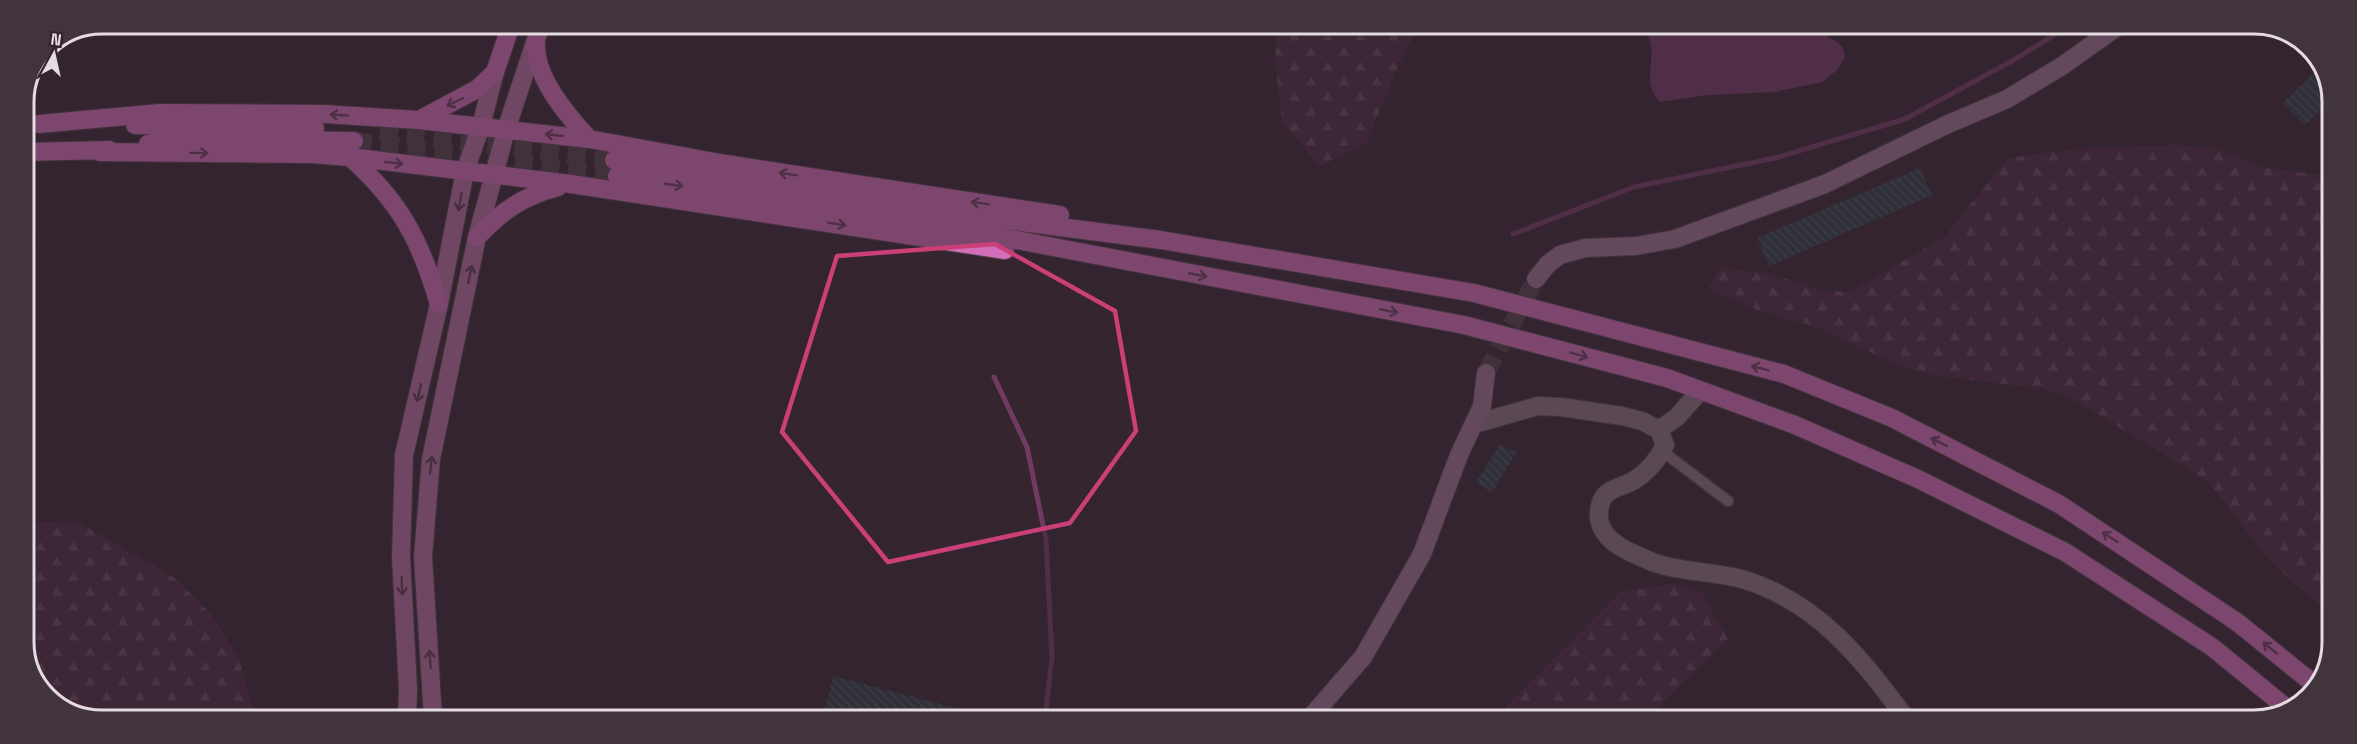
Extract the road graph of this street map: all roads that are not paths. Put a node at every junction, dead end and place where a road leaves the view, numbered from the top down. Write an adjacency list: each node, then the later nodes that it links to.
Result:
1 (508, 34): 5 (highway)
2 (538, 34): 4 (highway)
3 (2104, 34): 20 (street)
4 (536, 42): 10 (main road); 11 (highway)
5 (495, 72): 6 (highway, one-way to 6); 9 (main road)
6 (418, 120): 7 (highway, one-way to 7); 9 (highway)
7 (34, 124)
8 (34, 124): 12 (highway)
9 (481, 126): 10 (highway); 14 (main road)
10 (506, 130): 11 (highway, one-way to 10); 15 (main road)
11 (589, 139): 18 (highway, one-way to 11)
12 (352, 143): 13 (highway, one-way to 12); 14 (highway, one-way to 14); 21 (highway)
13 (34, 152)
14 (465, 171): 15 (highway); 21 (main road, one-way to 21)
15 (493, 176): 16 (highway); 17 (main road)
16 (571, 184): 17 (highway); 19 (highway, one-way to 19)
17 (477, 237): 31 (main road, one-way to 17)
18 (1161, 240): 19 (highway, one-way to 19); 28 (highway, one-way to 18)
19 (1155, 267): 23 (highway, one-way to 23)
20 (1536, 279)
21 (439, 304): 30 (main road, one-way to 30)
22 (1486, 373): 24 (street)
23 (1700, 391): 25 (street); 29 (highway)
24 (1474, 424): 25 (street); 32 (street)
25 (1659, 430): 26 (street)
26 (1662, 451): 27 (lane); 33 (street)
27 (1728, 501)
28 (2310, 681)
29 (2282, 704)
30 (407, 710)
31 (433, 710)
32 (1317, 710)
33 (1900, 710)

